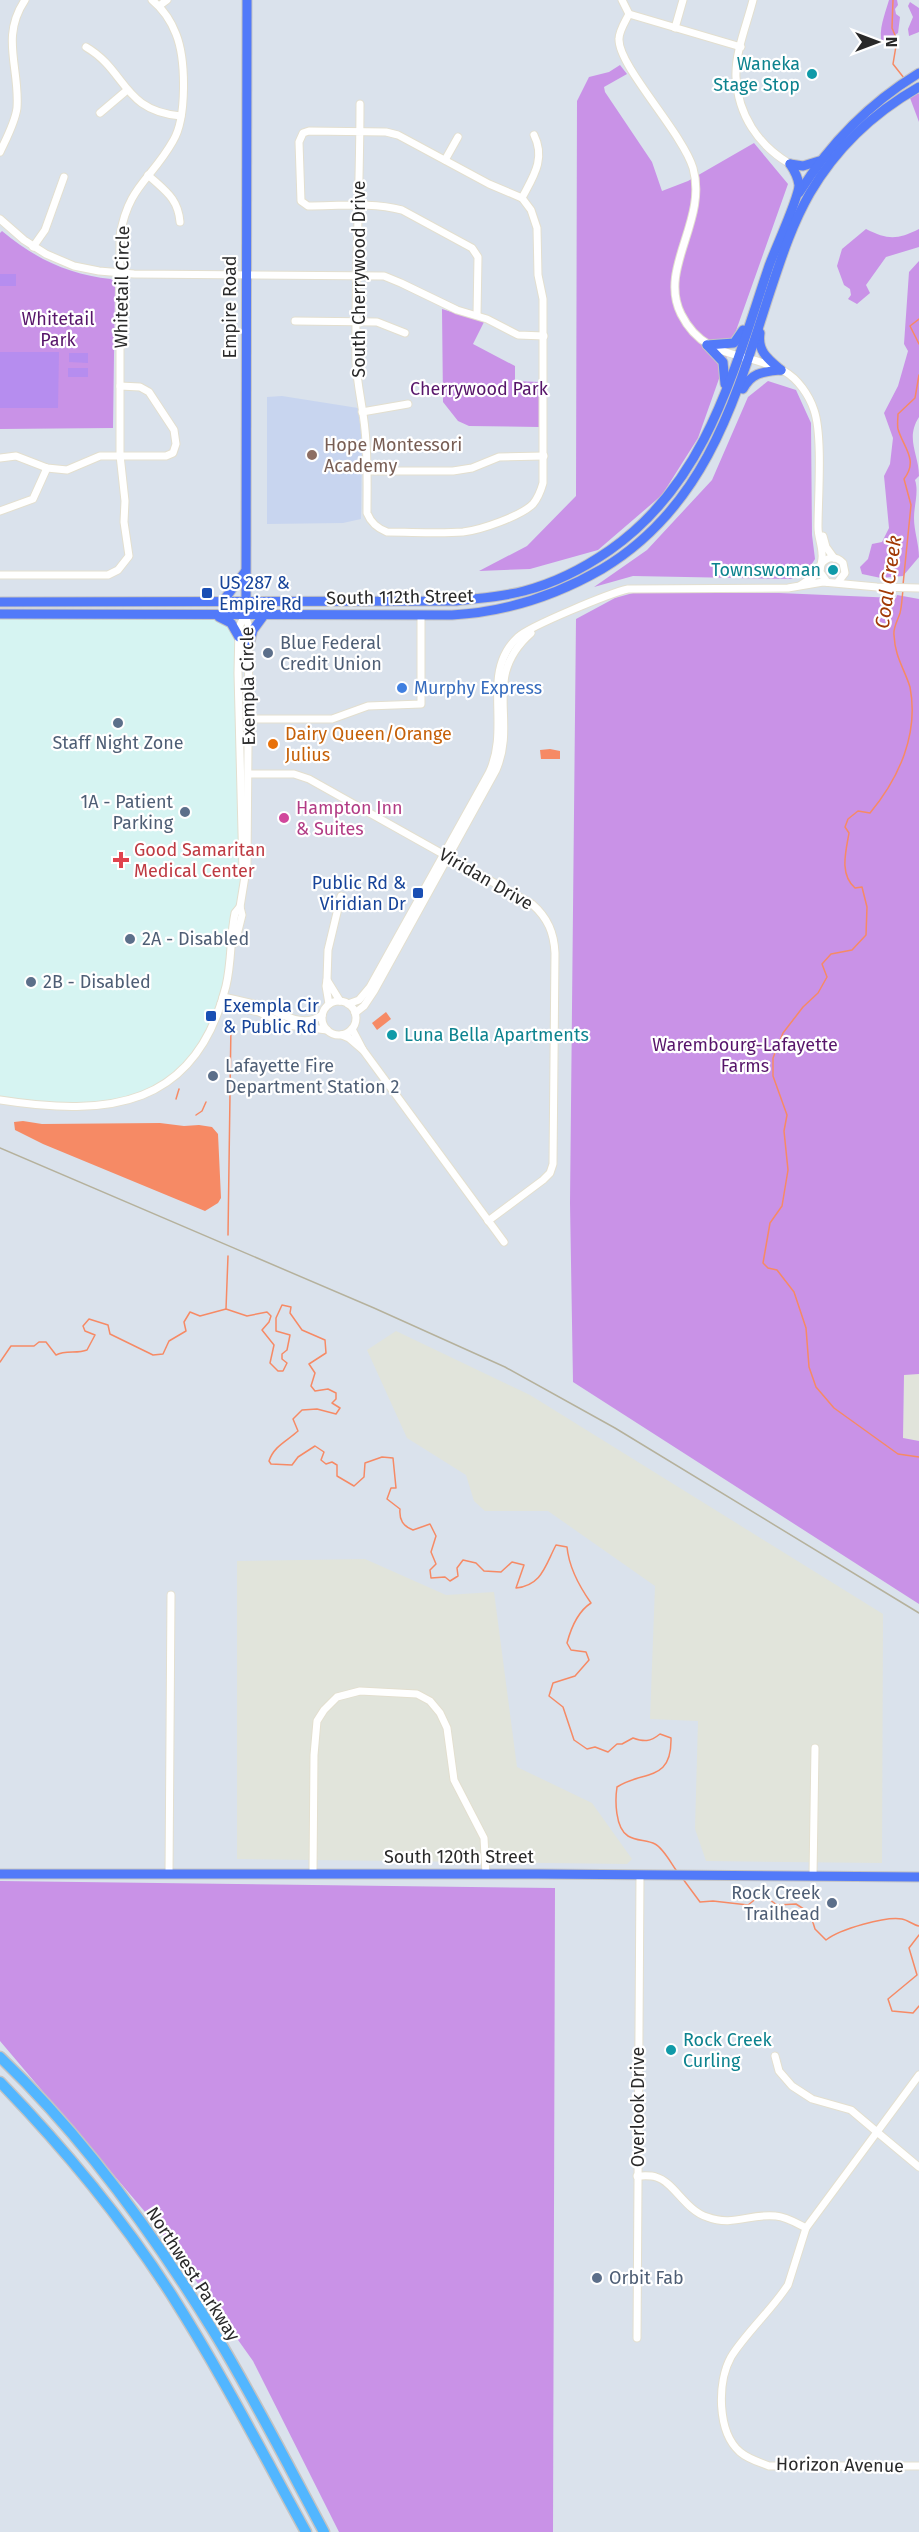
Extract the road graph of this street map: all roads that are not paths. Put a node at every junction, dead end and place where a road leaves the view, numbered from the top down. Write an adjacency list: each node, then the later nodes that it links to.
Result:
1 (25, 0): 23 (street)
2 (152, 0): 8 (street, Whitetail Circle)
3 (166, 0): 8 (street)
4 (247, 0): 36 (main road, Empire Road)
5 (622, 0): 9 (street)
6 (683, 0): 10 (street)
7 (753, 0): 12 (street)
8 (159, 6): 19 (street, Whitetail Circle)
9 (629, 14): 10 (street); 45 (street)
10 (675, 28): 12 (street)
11 (87, 47): 15 (street)
12 (741, 47): 26 (street)
13 (919, 74): 16 (main road)
14 (919, 87): 16 (main road)
15 (126, 91): 18 (street); 19 (street)
16 (895, 95): 24 (main road); 40 (main road)
17 (360, 104): 20 (street)
18 (100, 112)
19 (182, 116): 27 (street, Whitetail Circle)
20 (360, 131): 25 (street); 31 (street, South Cherrywood Drive); 31 (street)
21 (534, 135): 29 (street)
22 (458, 137): 25 (street)
23 (0, 152)
24 (823, 157): 26 (main road); 30 (main road)
25 (445, 160): 29 (street)
26 (790, 164): 30 (main road)
27 (148, 175): 33 (street); 35 (street, Whitetail Circle)
28 (64, 177): 34 (street)
29 (522, 198): 44 (street, South Cherrywood Drive)
30 (796, 198): 38 (main road)
31 (359, 206): 37 (street, South Cherrywood Drive); 39 (street)
32 (0, 219): 34 (street)
33 (180, 222)
34 (33, 247): 35 (street)
35 (120, 273): 36 (street); 48 (street, Whitetail Circle)
36 (247, 274): 37 (street); 62 (main road, Empire Road)
37 (356, 275): 39 (street); 42 (street, South Cherrywood Drive)
38 (758, 301): 45 (main road); 46 (main road)
39 (477, 315): 44 (street)
40 (762, 317): 46 (main road); 47 (main road)
41 (295, 321): 42 (street)
42 (356, 322): 43 (street); 51 (street, South Cherrywood Drive)
43 (405, 333)
44 (544, 336): 54 (street, South Cherrywood Drive)
45 (707, 345): 46 (street); 49 (main road)
46 (743, 358): 47 (street); 49 (main road, South 112th Street); 52 (main road, South 112th Street)
47 (781, 370): 52 (main road); 59 (street)
48 (120, 386): 53 (street, Whitetail Circle); 53 (street)
49 (724, 395): 71 (main road, South 112th Street)
50 (408, 404): 51 (street)
51 (362, 412): 57 (street, South Cherrywood Drive)
52 (728, 418): 77 (main road, South 112th Street)
53 (120, 456): 56 (street); 64 (street, Whitetail Circle)
54 (544, 456): 57 (street); 57 (street, South Cherrywood Drive)
55 (0, 458): 56 (street)
56 (47, 468): 58 (street)
57 (368, 471)
58 (0, 512)
59 (818, 519): 60 (street); 61 (street)
60 (834, 558): 61 (street); 63 (street)
61 (820, 566): 65 (street); 67 (street)
62 (246, 570): 70 (main road); 71 (main road, Empire Road)
63 (846, 570): 66 (street); 68 (street)
64 (0, 575)
65 (828, 582): 66 (street); 67 (street)
66 (838, 582): 68 (street)
67 (801, 585): 82 (street)
68 (863, 585): 69 (street)
69 (918, 588)
70 (224, 600): 71 (main road, South 112th Street); 72 (main road, South 112th Street)
71 (246, 600): 75 (main road, Empire Road)
72 (0, 602)
73 (0, 614): 74 (main road, South 112th Street)
74 (214, 615): 75 (main road, South 112th Street); 78 (main road)
75 (246, 615): 76 (main road, South 112th Street); 78 (street, Exempla Circle); 79 (street, Exempla Circle)
76 (264, 615): 77 (main road, South 112th Street); 79 (main road)
77 (421, 615): 80 (street)
78 (239, 637): 83 (street, Exempla Circle)
79 (249, 646): 80 (street, Exempla Circle)
80 (249, 719): 81 (street, Exempla Circle)
81 (249, 774): 82 (street, Viridan Drive); 83 (street, Exempla Circle)
82 (446, 856): 87 (street); 89 (street); 96 (street, Viridan Drive)
83 (243, 879): 86 (street, Exempla Circle)
84 (341, 896): 85 (street)
85 (327, 980): 87 (street); 88 (street)
86 (222, 1000): 90 (street); 92 (street); 95 (street, Exempla Circle)
87 (344, 1003): 88 (street); 89 (street)
88 (329, 1004): 90 (street)
89 (355, 1013): 91 (street)
90 (322, 1015): 92 (street)
91 (352, 1029): 93 (street); 94 (street)
92 (327, 1030): 93 (street)
93 (342, 1035): 94 (street)
94 (363, 1050): 96 (street)
95 (0, 1100)
96 (488, 1221): 97 (street)
97 (504, 1242)
98 (171, 1595): 103 (street)
99 (815, 1748): 105 (street)
100 (0, 1874): 103 (main road, South 120th Street)
101 (313, 1874): 102 (main road, South 120th Street); 102 (street); 103 (main road, South 120th Street)
102 (486, 1874): 104 (main road, South 120th Street)
103 (169, 1875)
104 (640, 1875): 105 (main road, South 120th Street); 113 (street, Overlook Drive)
105 (813, 1876): 106 (main road, South 120th Street)
106 (919, 1876)
107 (775, 2056): 111 (street)
108 (0, 2057): 118 (highway, Northwest Parkway)
109 (919, 2075): 111 (street, Horizon Avenue)
110 (0, 2082): 117 (highway, Northwest Parkway)
111 (877, 2132): 112 (street); 114 (street, Horizon Avenue)
112 (919, 2167)
113 (637, 2176): 114 (street); 115 (street, Overlook Drive)
114 (806, 2228): 116 (street, Horizon Avenue)
115 (637, 2338)
116 (919, 2466)
117 (306, 2532)
118 (324, 2532)

